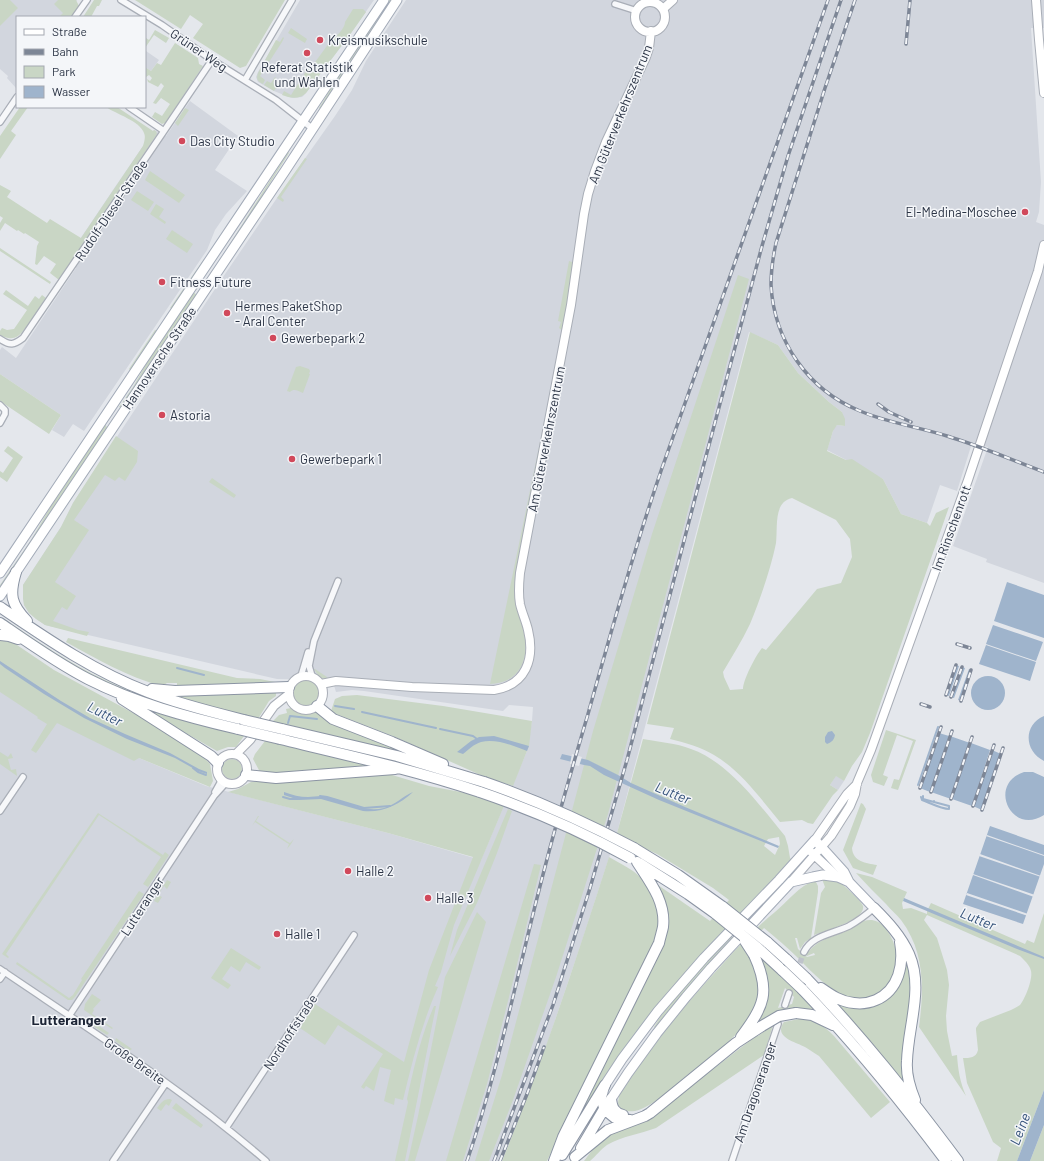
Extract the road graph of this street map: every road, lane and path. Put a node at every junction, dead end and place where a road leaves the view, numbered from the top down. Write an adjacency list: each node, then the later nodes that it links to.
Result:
1 (87, 0): 11 (street)
2 (122, 0): 13 (street, Grüner Weg)
3 (292, 0): 14 (street)
4 (384, 0): 18 (main road, Hannoversche Straße)
5 (397, 0): 20 (main road, Hannoversche Straße)
6 (673, 0): 9 (street)
7 (1036, 0): 15 (street)
8 (616, 4): 10 (street)
9 (663, 9): 10 (street); 12 (street, Am Güterverkehrszentrum)
10 (637, 11): 12 (street, Am Güterverkehrszentrum)
11 (76, 16)
12 (651, 31): 41 (street, Am Güterverkehrszentrum)
13 (212, 60): 14 (street, Grüner Weg); 21 (street, Rudolf-Diesel-Straße)
14 (245, 80): 18 (street, Grüner Weg)
15 (1044, 93)
16 (16, 98): 19 (street)
17 (130, 108): 21 (street)
18 (304, 119): 20 (street, Grüner Weg); 29 (main road, Hannoversche Straße)
19 (0, 122)
20 (314, 127): 28 (main road, Hannoversche Straße)
21 (164, 132): 25 (street, Rudolf-Diesel-Straße)
22 (1044, 245): 24 (street, Im Rinschenrott)
23 (1044, 263): 24 (street, Im Rinschenrott)
24 (1038, 272): 58 (street, Im Rinschenrott)
25 (0, 339)
26 (0, 405): 27 (street)
27 (0, 423)
28 (16, 572): 31 (main road, Hannoversche Straße); 34 (highway)
29 (0, 573)
30 (338, 581): 36 (street)
31 (0, 596)
32 (0, 607): 34 (highway)
33 (0, 623): 37 (highway)
34 (36, 631): 43 (highway)
35 (0, 635): 37 (highway)
36 (314, 641): 38 (street); 39 (street)
37 (29, 643): 40 (highway)
38 (301, 676): 39 (street); 44 (street)
39 (312, 676): 42 (street)
40 (94, 682): 48 (highway, bridge); 51 (highway)
41 (344, 682): 42 (street, Am Güterverkehrszentrum); 45 (street, Am Güterverkehrszentrum)
42 (321, 684): 45 (street)
43 (132, 686): 44 (highway); 48 (highway, bridge)
44 (289, 691): 46 (street); 49 (street)
45 (323, 692): 47 (street)
46 (292, 704): 47 (street); 49 (street)
47 (317, 706): 55 (highway)
48 (281, 734): 50 (highway); 52 (highway)
49 (240, 757): 51 (street); 54 (street)
50 (370, 760): 52 (highway); 53 (highway)
51 (218, 763): 57 (street)
52 (421, 763): 55 (highway)
53 (402, 769): 54 (highway); 59 (highway)
54 (246, 775): 57 (street)
55 (464, 775): 59 (highway)
56 (23, 777): 60 (street)
57 (224, 781): 80 (street, Lutteranger)
58 (857, 783): 61 (street, Im Rinschenrott); 62 (street, Im Rinschenrott)
59 (482, 787): 64 (highway, bridge)
60 (0, 811)
61 (815, 840): 62 (main road); 63 (main road)
62 (822, 846): 65 (street, Im Rinschenrott); 68 (main road)
63 (807, 849): 65 (street); 85 (main road)
64 (633, 856): 70 (highway); 96 (highway)
65 (814, 856): 66 (street); 67 (street, Im Rinschenrott)
66 (838, 877): 67 (main road); 68 (main road)
67 (791, 882): 86 (main road)
68 (849, 882): 69 (main road)
69 (874, 908): 72 (highway); 74 (street)
70 (720, 910): 73 (highway, bridge); 73 (highway, bridge)
71 (354, 935): 91 (street, Nordhoffstraße)
72 (899, 938): 77 (highway); 88 (highway)
73 (760, 949): 77 (highway, bridge); 82 (highway, bridge); 83 (highway)
74 (804, 952)
75 (2, 970): 76 (street); 80 (street, Große Breite)
76 (0, 979)
77 (807, 979): 88 (highway)
78 (789, 993): 79 (street)
79 (785, 1005)
80 (69, 1016): 84 (street, Große Breite)
81 (778, 1024): 98 (street, Am Dragoneranger)
82 (840, 1029): 83 (highway, bridge); 92 (highway)
83 (736, 1043): 87 (highway)
84 (166, 1083): 91 (street, Große Breite); 94 (street)
85 (605, 1085): 89 (main road); 97 (highway)
86 (611, 1099): 87 (highway); 89 (main road)
87 (659, 1105): 90 (highway)
88 (917, 1105): 92 (highway)
89 (604, 1109): 90 (highway); 93 (highway)
90 (634, 1120): 93 (highway)
91 (226, 1128): 95 (street, Große Breite)
92 (933, 1135): 99 (highway); 100 (highway)
93 (574, 1159)
94 (113, 1161)
95 (266, 1161)
96 (554, 1161)
97 (558, 1161)
98 (732, 1161)
99 (946, 1161)
100 (958, 1161)

